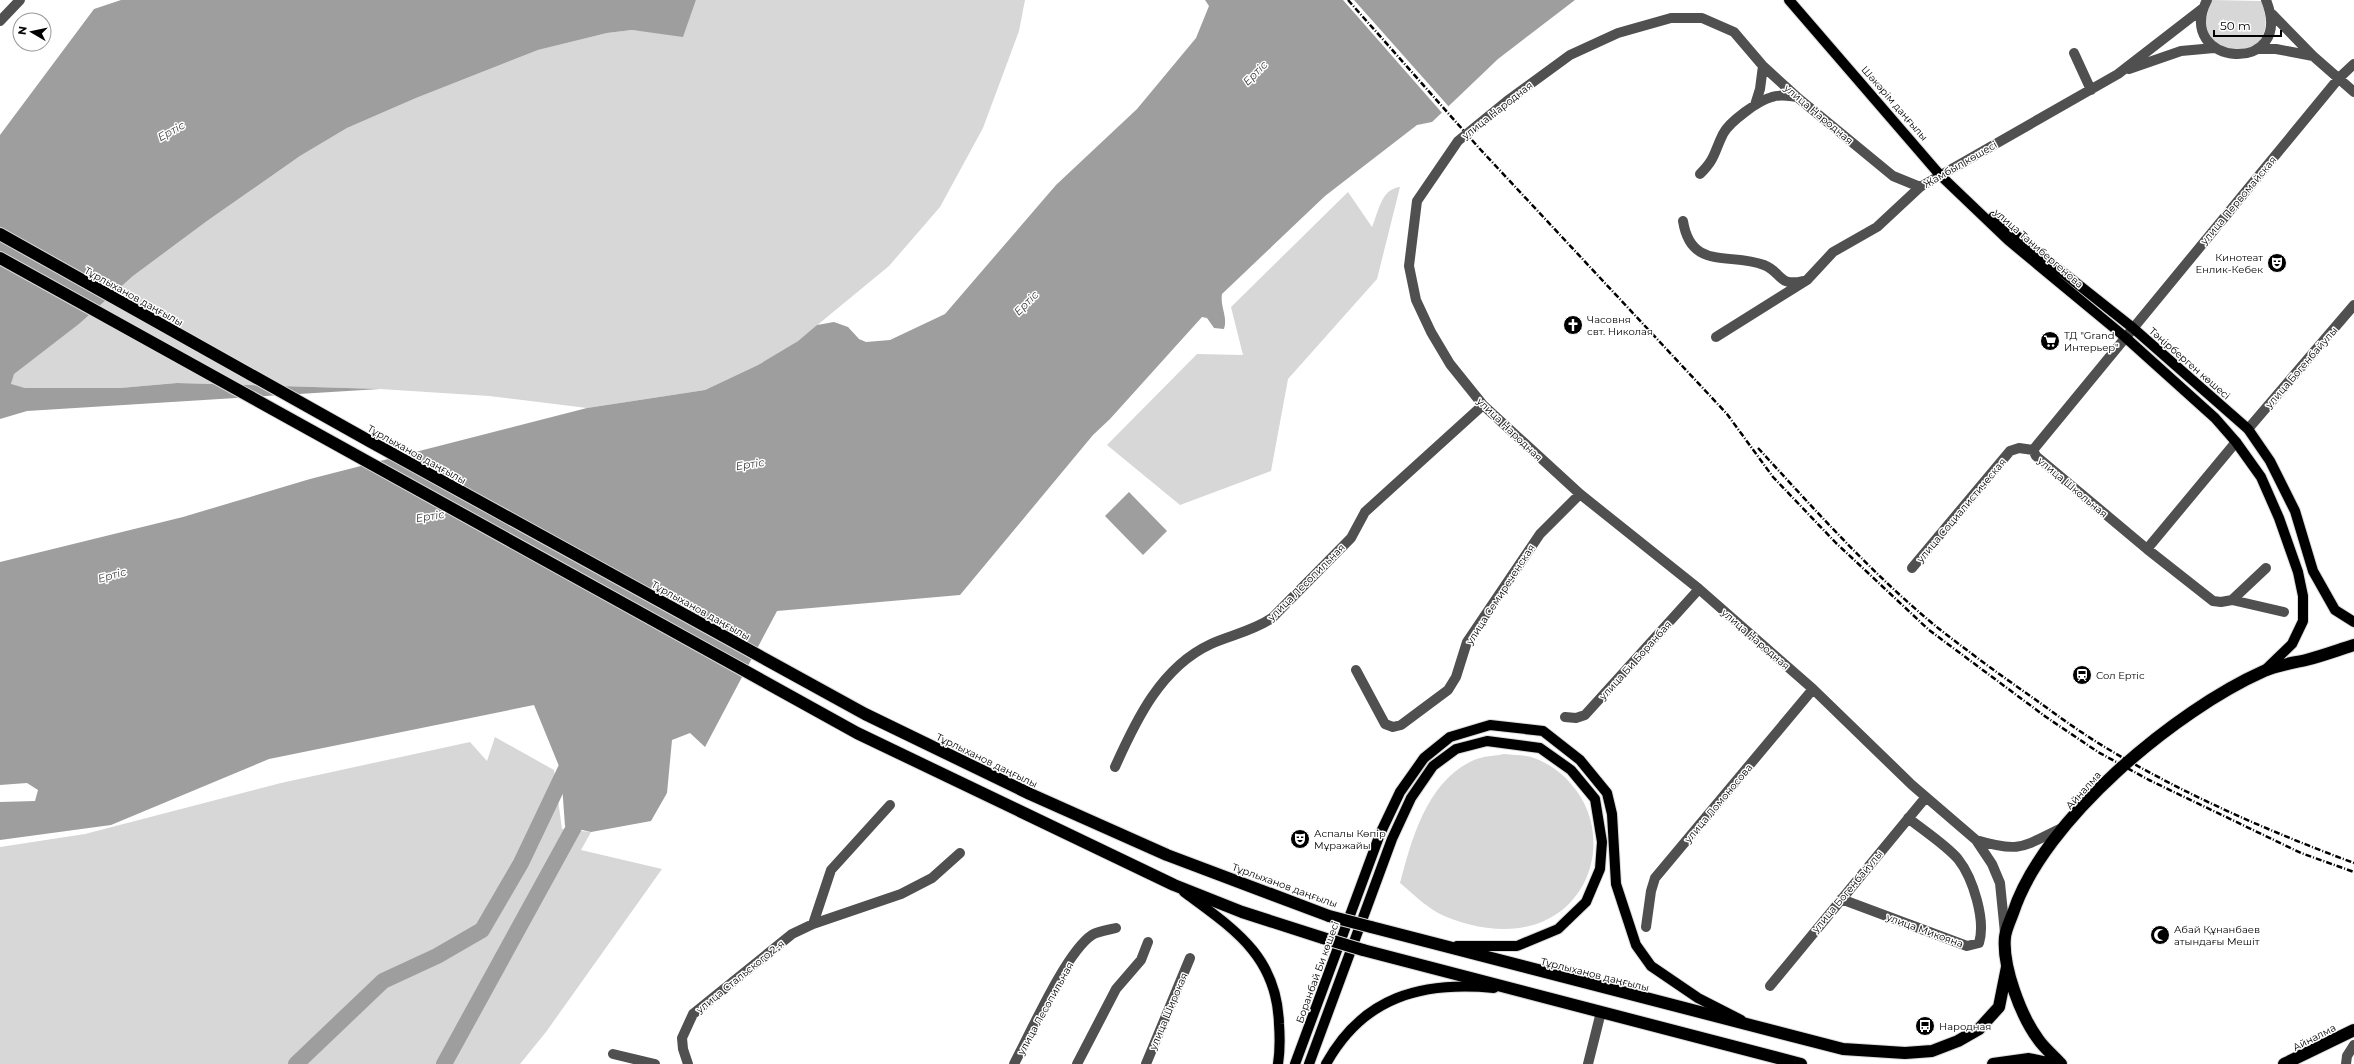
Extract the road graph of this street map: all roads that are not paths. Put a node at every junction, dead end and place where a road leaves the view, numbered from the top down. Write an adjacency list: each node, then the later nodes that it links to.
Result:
1 (20, 0): 6 (street)
2 (1789, 0): 20 (main road, Шәкәрім даңғылы)
3 (2266, 0): 5 (street)
4 (2204, 4): 7 (street); 13 (street, Жамбыл көшесі)
5 (2272, 14): 8 (street); 10 (street)
6 (0, 21)
7 (2214, 48): 8 (street); 13 (street, Жамбыл көшесі)
8 (2257, 49): 10 (street)
9 (2074, 53): 15 (street)
10 (2313, 56): 14 (street)
11 (2354, 64): 14 (street, улица Первомайская)
12 (1763, 66): 17 (street, улица Народная); 18 (street); 30 (street, улица Народная)
13 (2118, 74): 15 (street, Жамбыл көшесі)
14 (2339, 78): 16 (street); 27 (street, улица Первомайская)
15 (2091, 90): 20 (street, Жамбыл көшесі)
16 (2354, 92)
17 (1797, 97): 18 (street); 21 (street, улица Народная)
18 (1755, 105): 19 (street)
19 (1700, 174)
20 (1940, 175): 21 (street, Жамбыл көшесі); 27 (main road, Тәңірберген көшесі); 29 (main road, улица Танибергенова)
21 (1920, 187): 25 (street, Жамбыл көшесі)
22 (1684, 221): 25 (street)
23 (0, 234): 61 (highway, Тұрлыханов даңғылы, bridge)
24 (0, 258): 54 (highway)
25 (1807, 280): 28 (street, Жамбыл көшесі)
26 (2354, 305): 31 (street, улица Богенбайулы)
27 (2133, 328): 29 (street, улица Первомайская); 31 (main road, Тәңірберген көшесі)
28 (1716, 337)
29 (2125, 338): 32 (main road); 33 (street, улица Школьная)
30 (1483, 405): 34 (street, улица Народная); 47 (street, улица Лесопильная)
31 (2248, 430): 41 (main road, Тәңірберген көшесі)
32 (2236, 442): 35 (street); 44 (main road)
33 (2033, 450): 35 (street, улица Школьная); 36 (street, улица Социалистическая)
34 (1580, 494): 38 (street, улица Народная); 43 (street, улица Семиреченская)
35 (2147, 549): 39 (street, улица Школьная)
36 (1912, 568)
37 (2266, 568): 39 (street)
38 (1699, 589): 45 (street, улица Народная); 46 (street, улица Би Боранбая)
39 (2232, 600): 40 (street, улица Школьная)
40 (2284, 612)
41 (2354, 622)
42 (2354, 646): 44 (highway, Айналма)
43 (1356, 670)
44 (2265, 670): 51 (highway, Айналма)
45 (1813, 689): 48 (street, улица Народная); 57 (street, улица Ломоносова)
46 (1565, 717)
47 (1115, 767)
48 (1926, 797): 50 (street, улица Богенбайулы); 52 (street, улица Народная)
49 (890, 805): 56 (street)
50 (1908, 818): 55 (street, улица Богенбайулы); 55 (street, улица Микояна)
51 (2066, 826): 52 (street); 59 (highway, Айналма)
52 (1976, 840): 59 (street, улица Народная)
53 (960, 853): 56 (street, улица Стальского 2-я)
54 (1174, 885): 65 (highway, bridge); 77 (main road)
55 (1841, 899): 64 (street, улица Богенбайулы)
56 (813, 924): 73 (street, улица Стальского 2-я)
57 (1646, 927)
58 (1116, 928): 74 (street, улица Лесопильная)
59 (2005, 937): 63 (highway, Айналма)
60 (1148, 942): 75 (street)
61 (1441, 947): 67 (highway, Тұрлыханов даңғылы); 79 (main road)
62 (1190, 958): 76 (street, улица Широкая)
63 (2007, 967): 67 (highway, Тұрлыханов даңғылы); 85 (highway, Айналма)
64 (1770, 986)
65 (1522, 991): 66 (highway); 80 (main road)
66 (1601, 1012): 81 (street); 82 (highway)
67 (1755, 1027): 78 (main road, Боранбай Би көшесі)
68 (2354, 1030): 71 (highway, Айналма)
69 (2354, 1045): 86 (street)
70 (613, 1054): 72 (street)
71 (2290, 1063)
72 (655, 1064)
73 (688, 1064)
74 (1014, 1064)
75 (1077, 1064)
76 (1146, 1064)
77 (1278, 1064)
78 (1295, 1064)
79 (1309, 1064)
80 (1326, 1064)
81 (1588, 1064)
82 (1801, 1064)
83 (1993, 1064): 84 (highway)
84 (2053, 1064)
85 (2061, 1064)
86 (2346, 1064)

